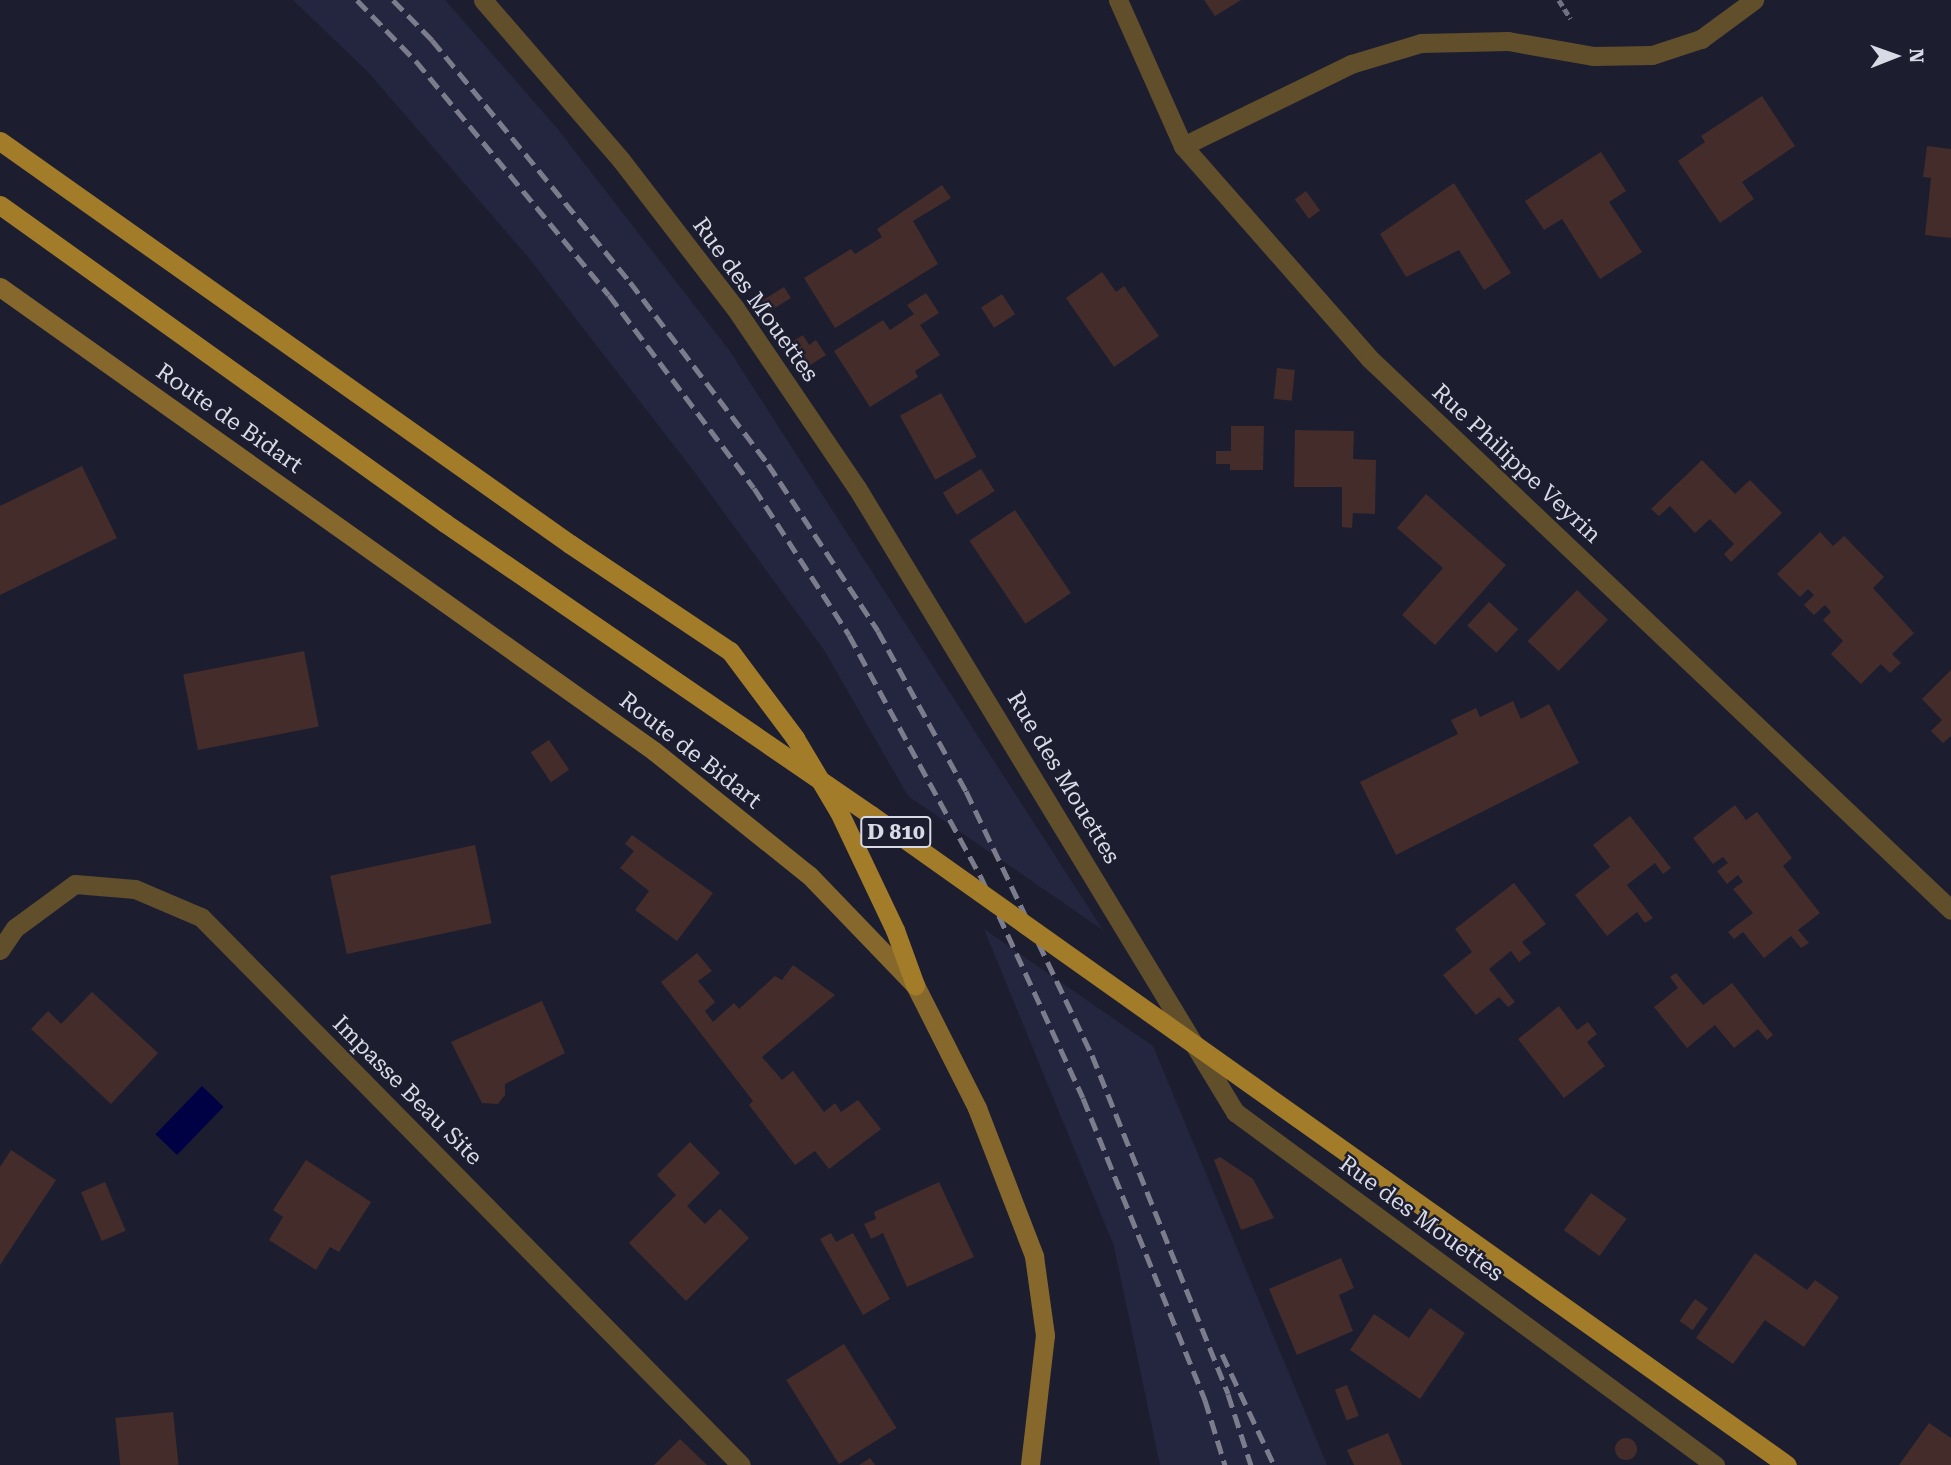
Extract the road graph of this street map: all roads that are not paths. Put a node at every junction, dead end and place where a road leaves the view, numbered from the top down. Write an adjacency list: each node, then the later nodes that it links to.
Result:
1 (483, 0): 13 (street, Rue des Mouettes)
2 (1118, 0): 5 (street, Rue Philippe Veyrin)
3 (1755, 0): 5 (street)
4 (0, 141): 10 (main road)
5 (1182, 146): 8 (street, Rue Philippe Veyrin)
6 (0, 205): 14 (main road, D 810, bridge)
7 (0, 287): 10 (main road, Route de Bidart)
8 (1951, 910)
9 (0, 950): 11 (street, Impasse Beau Site)
10 (915, 985): 12 (main road, Route de Bidart)
11 (741, 1465)
12 (1030, 1465)
13 (1715, 1465)
14 (1787, 1465)

